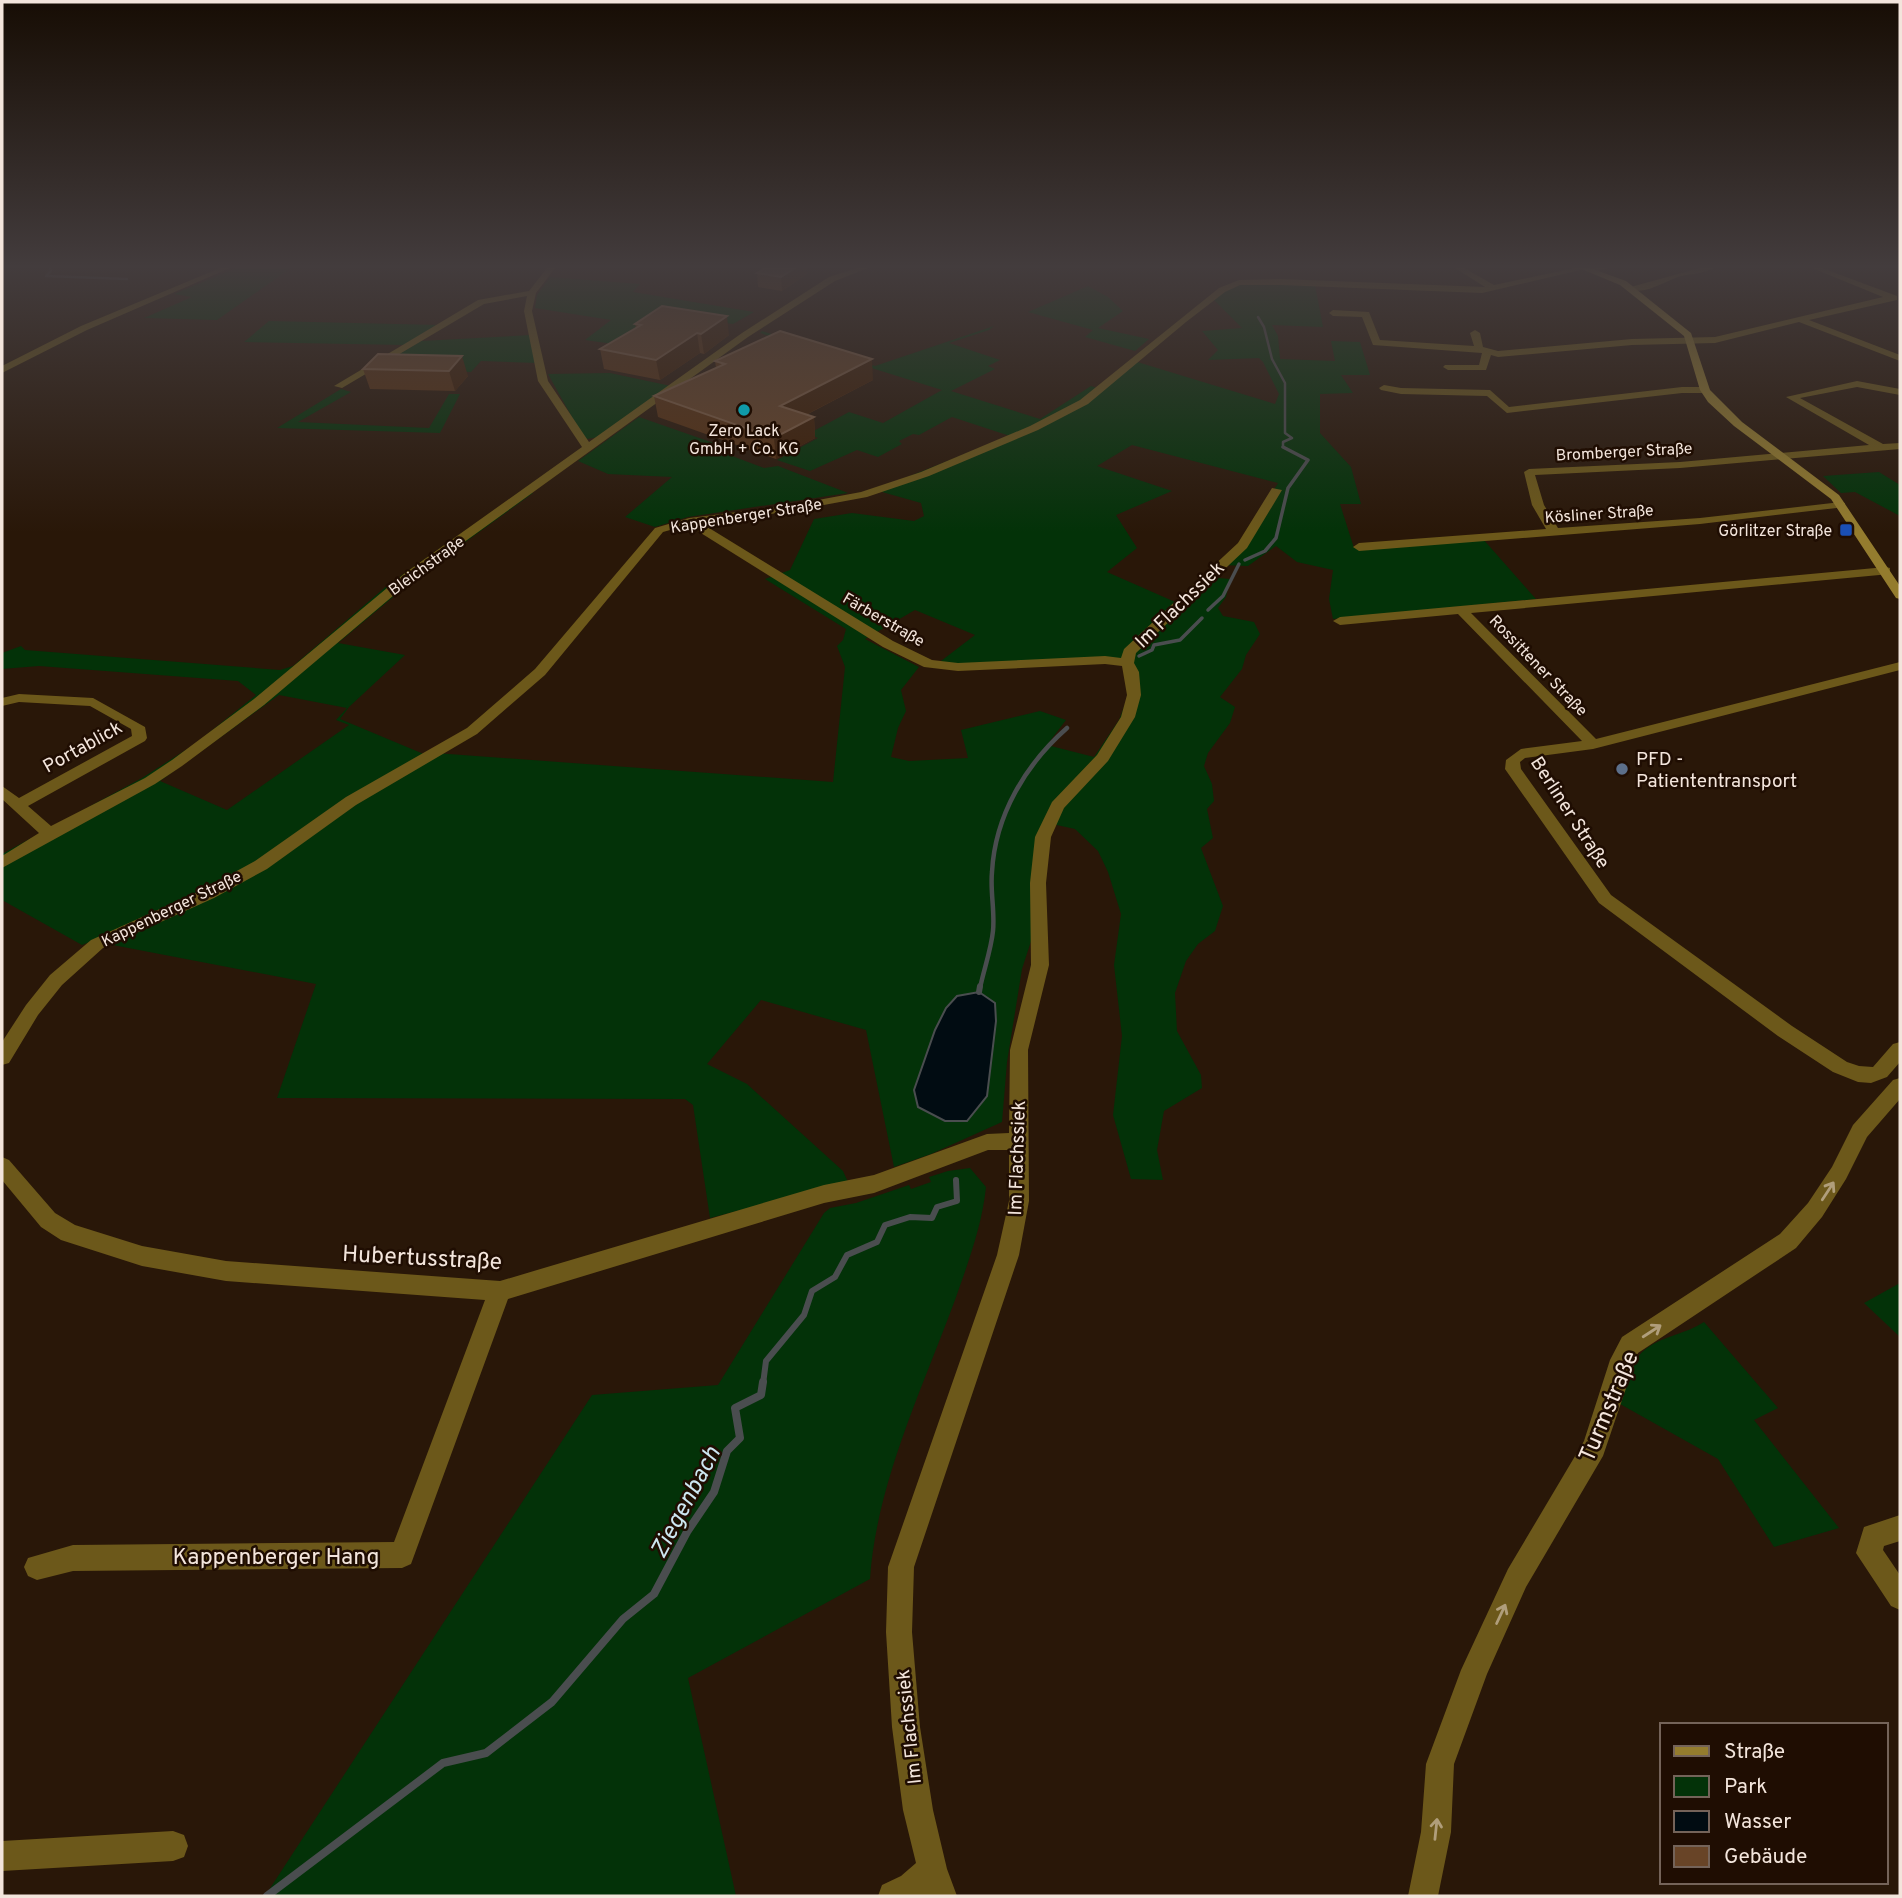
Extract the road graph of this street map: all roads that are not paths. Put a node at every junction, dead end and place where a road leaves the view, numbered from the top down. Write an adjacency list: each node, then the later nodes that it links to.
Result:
1 (28, 357): 9 (street)
2 (389, 357): 10 (street)
3 (538, 357): 14 (street)
4 (715, 357): 14 (street, Bleichstraße)
5 (1139, 357): 20 (street, Kappenberger Straße)
6 (1483, 357): 8 (street)
7 (1696, 357): 12 (main road)
8 (1448, 366)
9 (2, 370)
10 (339, 386)
11 (1384, 388): 12 (street)
12 (1705, 390): 17 (main road)
13 (1900, 392): 16 (street)
14 (591, 446): 33 (street, Bleichstraße)
15 (1900, 446): 16 (street)
16 (1880, 447): 17 (street)
17 (1786, 457): 19 (main road); 21 (street, Bromberger Straße)
18 (1276, 490): 27 (street, Im Flachssiek)
19 (1841, 505): 21 (street, Kösliner Straße); 23 (main road)
20 (690, 522): 27 (street, Färberstraße); 36 (street, Kappenberger Straße)
21 (1554, 532): 22 (street, Kösliner Straße)
22 (1359, 547)
23 (1886, 571): 24 (main road); 25 (street)
24 (1900, 595)
25 (1461, 610): 26 (street); 30 (street, Rossittener Straße)
26 (1340, 621)
27 (1127, 663): 38 (street, Im Flachssiek)
28 (1900, 666): 30 (street, Berliner Straße)
29 (2, 702): 32 (street, Portablick)
30 (1593, 744): 35 (street, Berliner Straße)
31 (2, 791): 32 (street)
32 (19, 804): 33 (street)
33 (50, 834): 34 (street, Bleichstraße)
34 (2, 863)
35 (1900, 1049)
36 (2, 1058)
37 (1900, 1086): 48 (street, Turmstraße, one-way to 37)
38 (1018, 1142): 40 (street, Hubertusstraße); 46 (street, Im Flachssiek)
39 (2, 1166): 40 (street, Hubertusstraße)
40 (500, 1292): 42 (street, Kappenberger Hang)
41 (1900, 1528): 43 (street)
42 (37, 1567)
43 (1900, 1597)
44 (173, 1846): 45 (street)
45 (2, 1856)
46 (937, 1883): 47 (street)
47 (893, 1896)
48 (1423, 1896)

